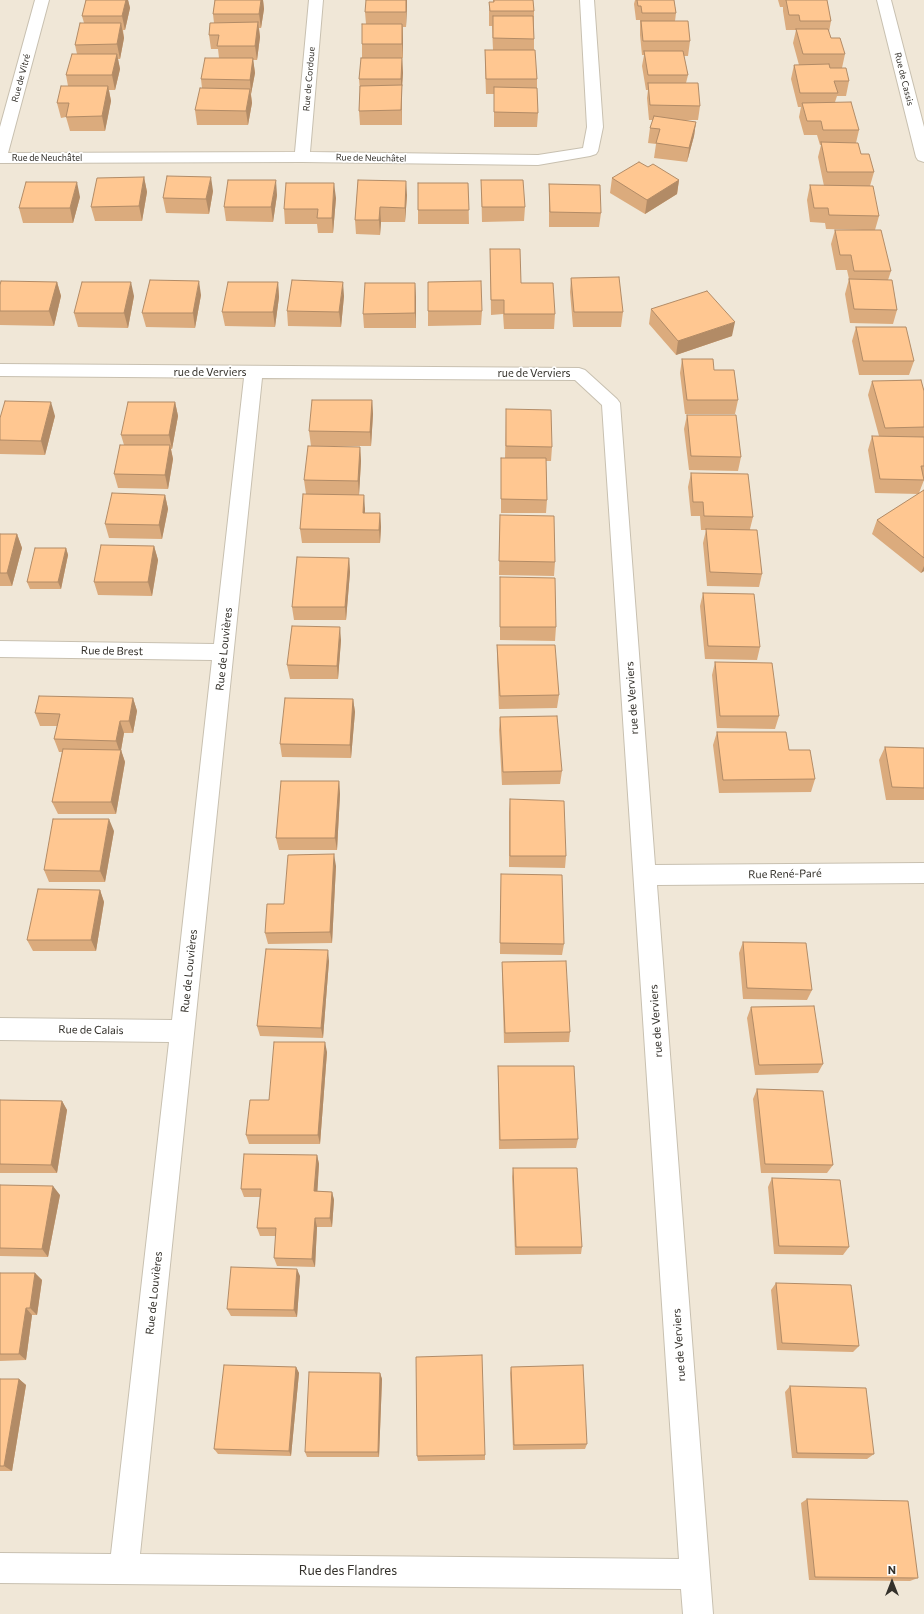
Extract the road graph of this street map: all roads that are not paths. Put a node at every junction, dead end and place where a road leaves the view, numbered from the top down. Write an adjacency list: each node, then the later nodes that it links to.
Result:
1 (42, 0): 5 (street, Rue de Vitré)
2 (316, 0): 6 (street, Rue de Cordoue)
3 (587, 0): 6 (street, Rue de Neuchâtel)
4 (884, 0): 7 (street, Rue de Cassis)
5 (0, 156): 6 (street, Rue de Neuchâtel)
6 (302, 157)
7 (924, 157)
8 (0, 370): 9 (street, rue de Verviers)
9 (254, 372): 11 (street, Rue de Louvières); 13 (street, rue de Verviers)
10 (0, 649): 11 (street, Rue de Brest)
11 (224, 652): 15 (street, Rue de Louvières)
12 (924, 873): 13 (street, Rue René-Paré)
13 (645, 875): 18 (street, rue de Verviers)
14 (0, 1029): 15 (street, Rue de Calais)
15 (183, 1031): 17 (street, Rue de Louvières)
16 (0, 1568): 17 (street, Rue des Flandres)
17 (124, 1570): 18 (street, Rue des Flandres)
18 (696, 1574): 19 (street, rue de Verviers)
19 (698, 1614)

